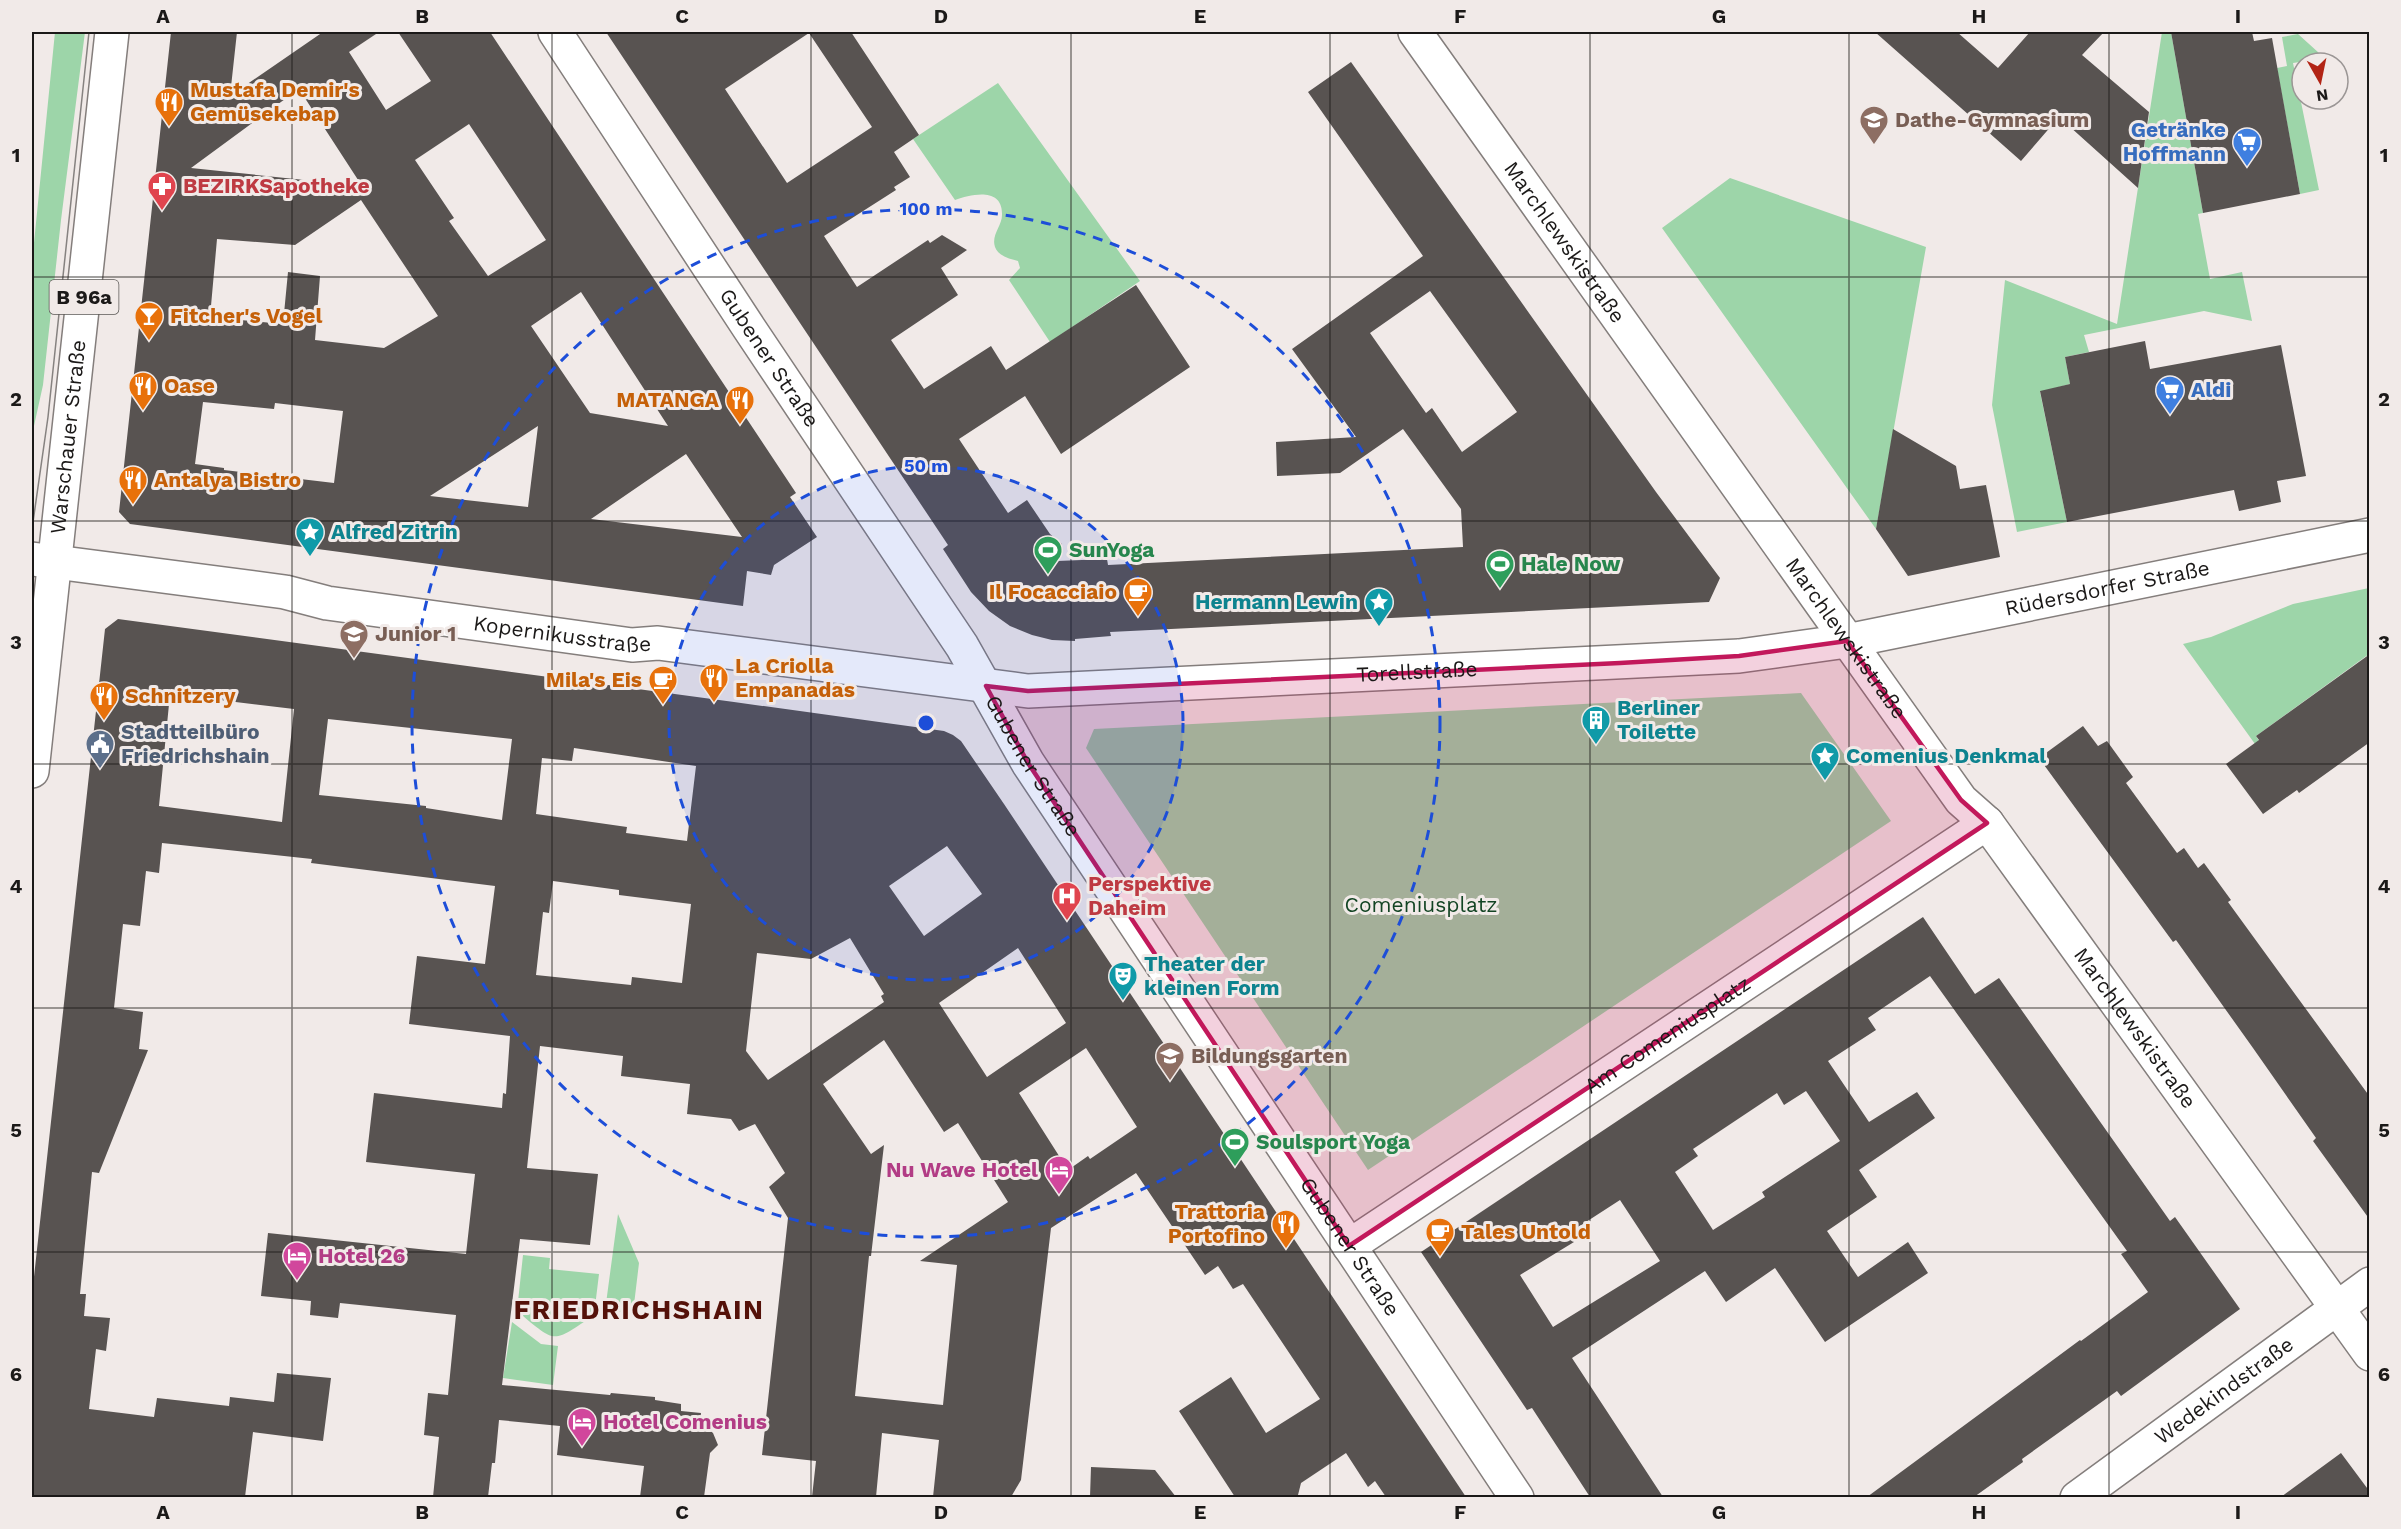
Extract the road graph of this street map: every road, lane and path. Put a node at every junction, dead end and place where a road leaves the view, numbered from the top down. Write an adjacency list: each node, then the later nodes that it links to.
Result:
1 (112, 32): 5 (street, Warschauer Straße / B 96a)
2 (555, 32): 7 (street, Gubener Straße)
3 (1415, 32): 6 (street, Marchlewskistraße)
4 (2370, 535): 6 (street, Rüdersdorfer Straße)
5 (43, 560): 7 (street, Kopernikusstraße); 8 (street, Warschauer Straße / B 96a)
6 (1847, 640): 7 (street, Torellstraße); 9 (street, Marchlewskistraße)
7 (986, 686): 10 (street, Gubener Straße)
8 (32, 771)
9 (1987, 823): 10 (street, Am Comeniusplatz); 12 (street, Marchlewskistraße)
10 (1349, 1246): 14 (street, Gubener Straße)
11 (2370, 1284): 12 (street, Wedekindstraße)
12 (2336, 1309): 13 (street, Marchlewskistraße); 15 (street, Wedekindstraße)
13 (2370, 1354)
14 (1517, 1497)
15 (2077, 1497)

